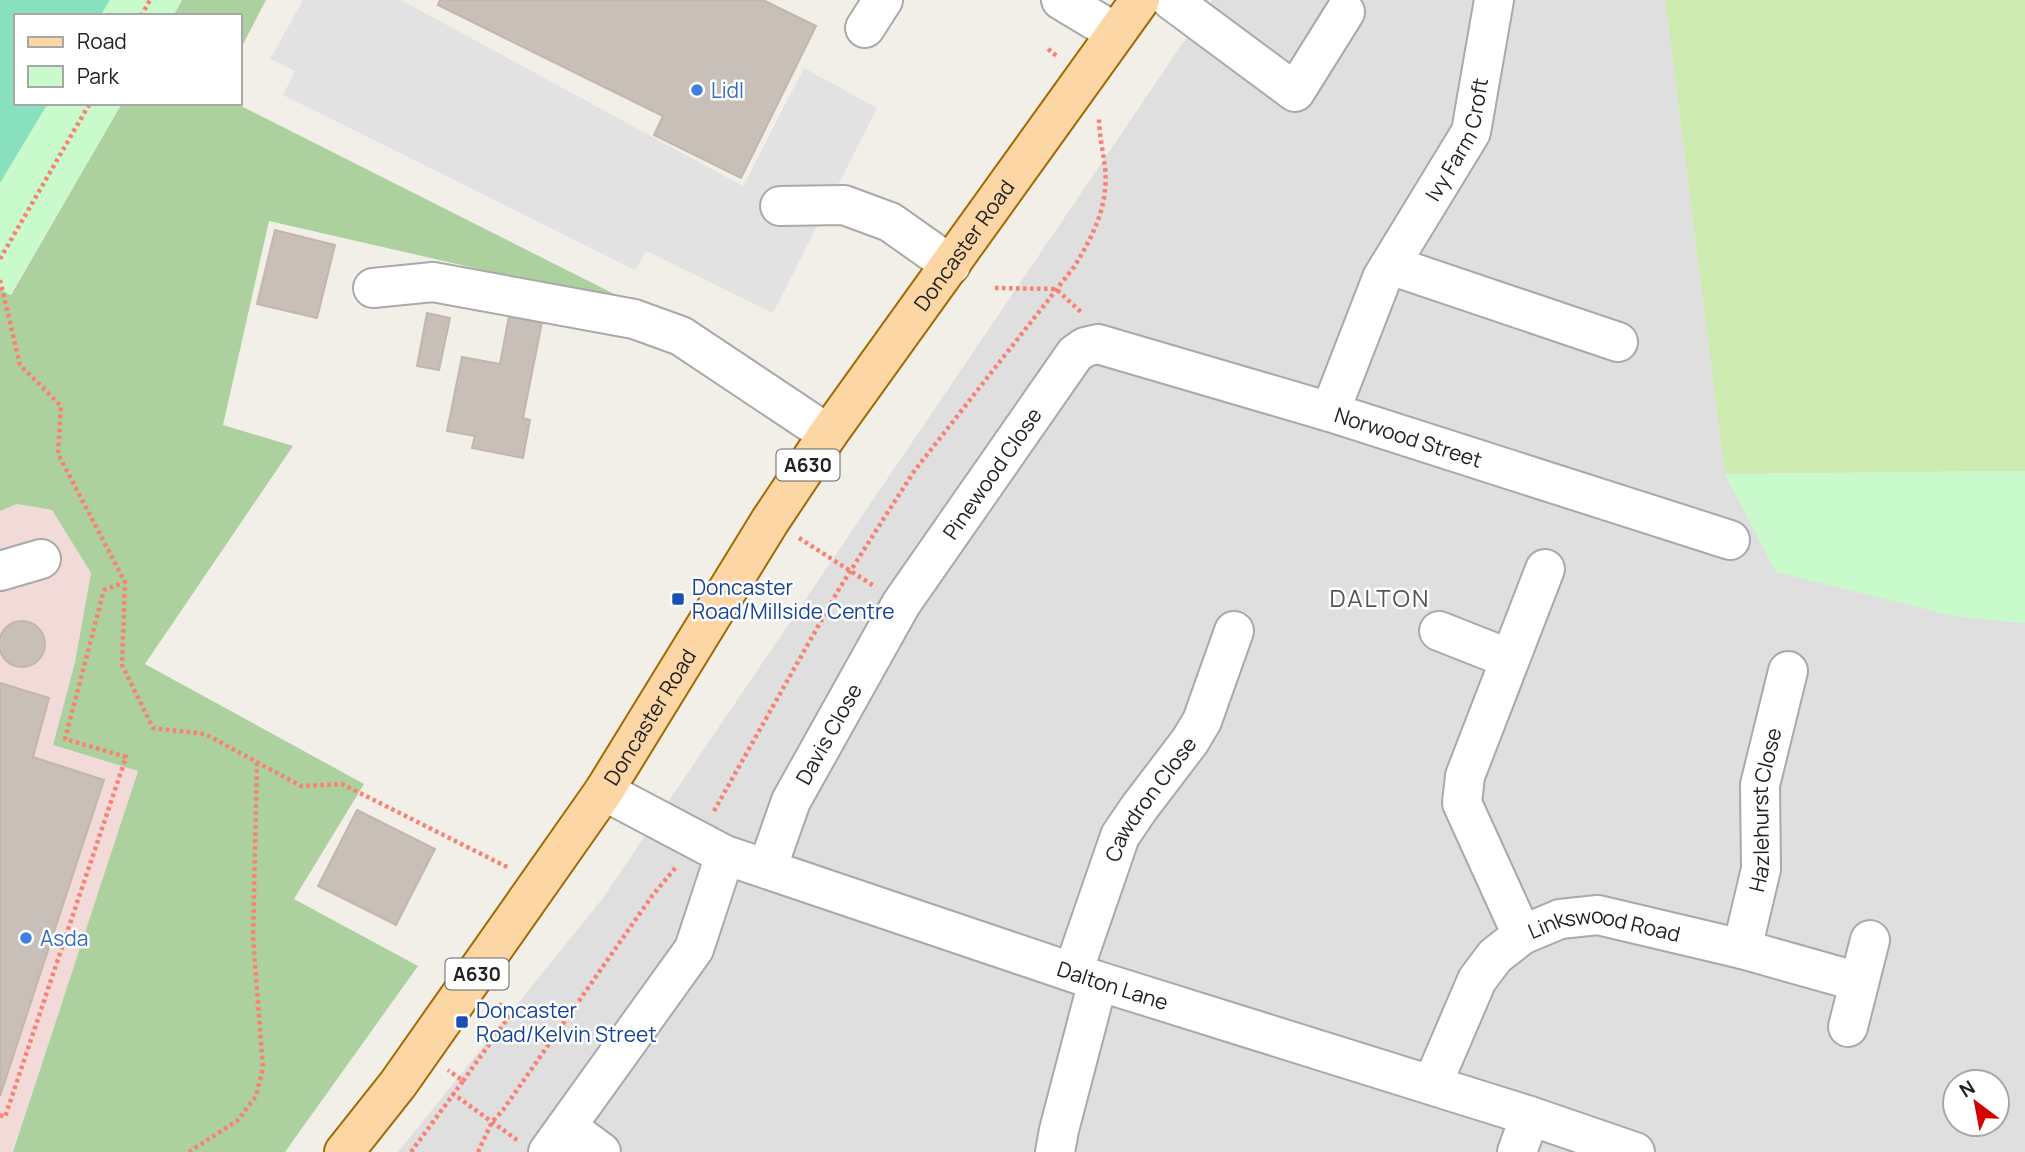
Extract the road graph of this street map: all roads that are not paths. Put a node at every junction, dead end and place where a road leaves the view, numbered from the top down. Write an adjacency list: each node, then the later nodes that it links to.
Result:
1 (1061, 0): 6 (street)
2 (1140, 0): 6 (main road, Doncaster Road / A630)
3 (1171, 0): 5 (street)
4 (1504, 2): 9 (street, Ivy Farm Croft)
5 (1345, 12)
6 (1116, 33): 8 (main road, Doncaster Road / A630)
7 (780, 206): 8 (street)
8 (951, 265): 14 (main road, Doncaster Road / A630)
9 (1390, 265): 11 (street); 13 (street, Ivy Farm Croft)
10 (373, 288): 14 (street)
11 (1618, 342)
12 (1092, 345): 13 (street, Norwood Street); 19 (street, Pinewood Close)
13 (1330, 411): 15 (street, Norwood Street)
14 (828, 434): 24 (main road, Doncaster Road / A630)
15 (1730, 540)
16 (41, 559): 18 (street)
17 (1545, 569): 22 (street)
18 (0, 571)
19 (901, 604): 26 (street, Davis Close)
20 (1234, 631): 30 (street, Cawdron Close)
21 (1439, 631): 22 (street)
22 (1510, 659): 27 (street)
23 (1788, 671): 29 (street, Hazlehurst Close)
24 (604, 791): 25 (street, Dalton Lane); 36 (main road, Doncaster Road / A630)
25 (711, 849): 26 (street, Dalton Lane); 35 (street)
26 (767, 869): 30 (street, Dalton Lane)
27 (1522, 935): 29 (street, Linkswood Road); 33 (street, Linkswood Road)
28 (1870, 940): 31 (street)
29 (1742, 949): 31 (street, Linkswood Road)
30 (1085, 977): 33 (street, Dalton Lane); 38 (street, Cawdron Close)
31 (1860, 982): 32 (street)
32 (1848, 1027)
33 (1432, 1085): 34 (street, Dalton Lane)
34 (1530, 1116): 39 (street); 40 (street, Dalton Lane)
35 (545, 1140): 37 (street)
36 (344, 1152)
37 (601, 1152)
38 (1055, 1152)
39 (1517, 1152)
40 (1635, 1152)

